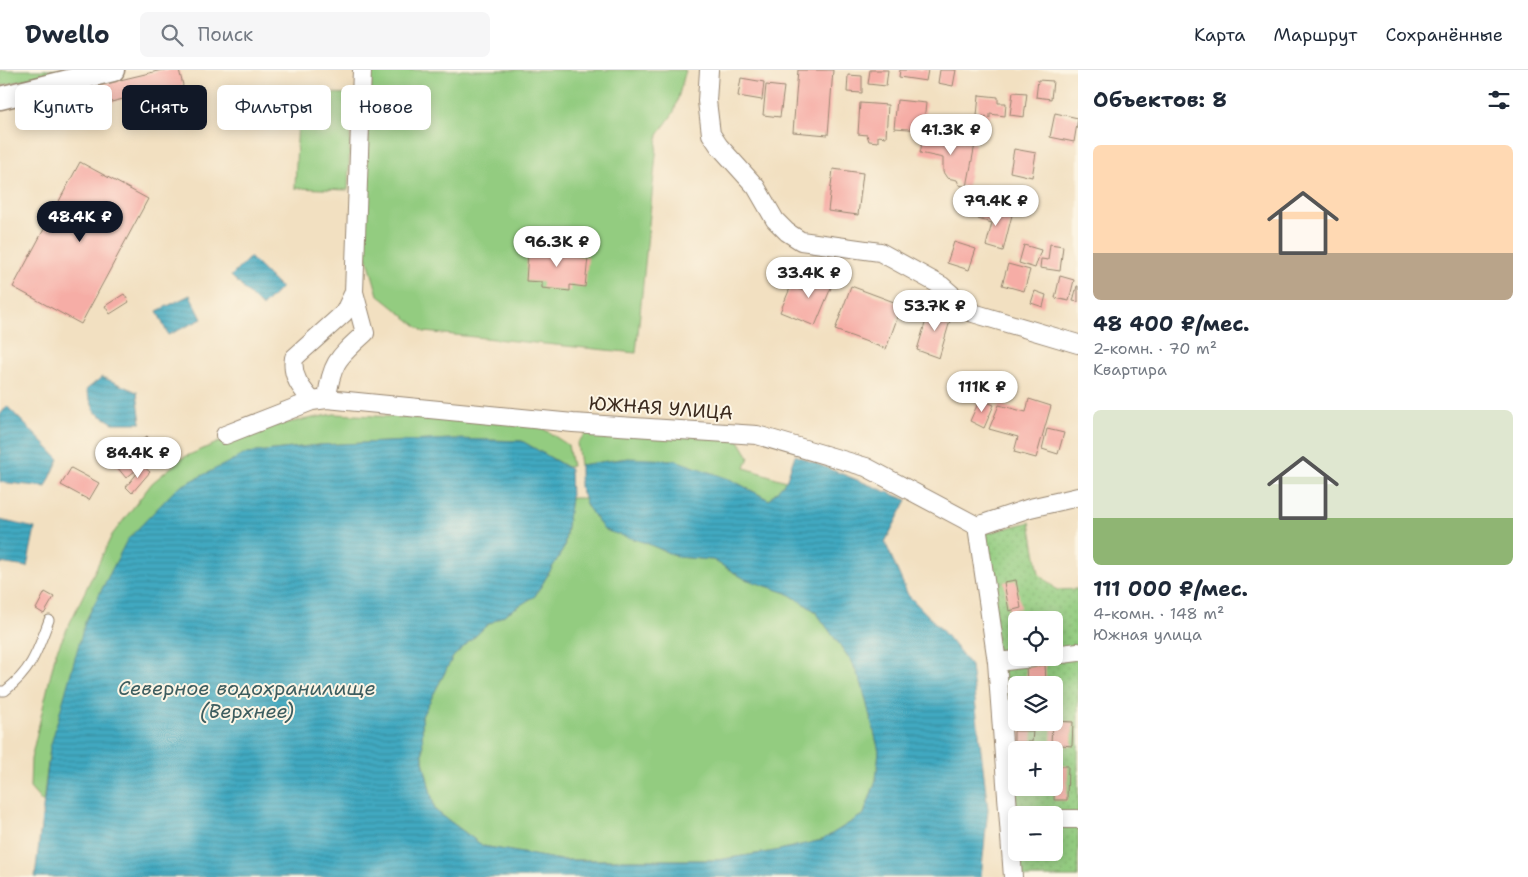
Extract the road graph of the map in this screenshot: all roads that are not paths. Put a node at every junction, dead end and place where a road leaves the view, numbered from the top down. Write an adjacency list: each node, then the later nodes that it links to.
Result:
1 (113, 70): 4 (street)
2 (362, 70): 5 (street)
3 (708, 70): 6 (street)
4 (0, 98)
5 (354, 292): 7 (street); 7 (street)
6 (1078, 344)
7 (320, 400): 8 (street, ЮЖНАЯ УЛИЦА); 10 (street, ЮЖНАЯ УЛИЦА)
8 (225, 435)
9 (1078, 496): 10 (street)
10 (977, 526): 15 (street)
11 (49, 620): 16 (lane)
12 (1078, 652): 13 (street)
13 (1063, 654)
14 (1008, 661): 15 (street)
15 (997, 662): 17 (street)
16 (0, 691)
17 (1012, 806)
18 (1063, 819): 19 (street)
19 (1078, 819)
20 (1013, 861): 21 (street)
21 (1013, 877)

